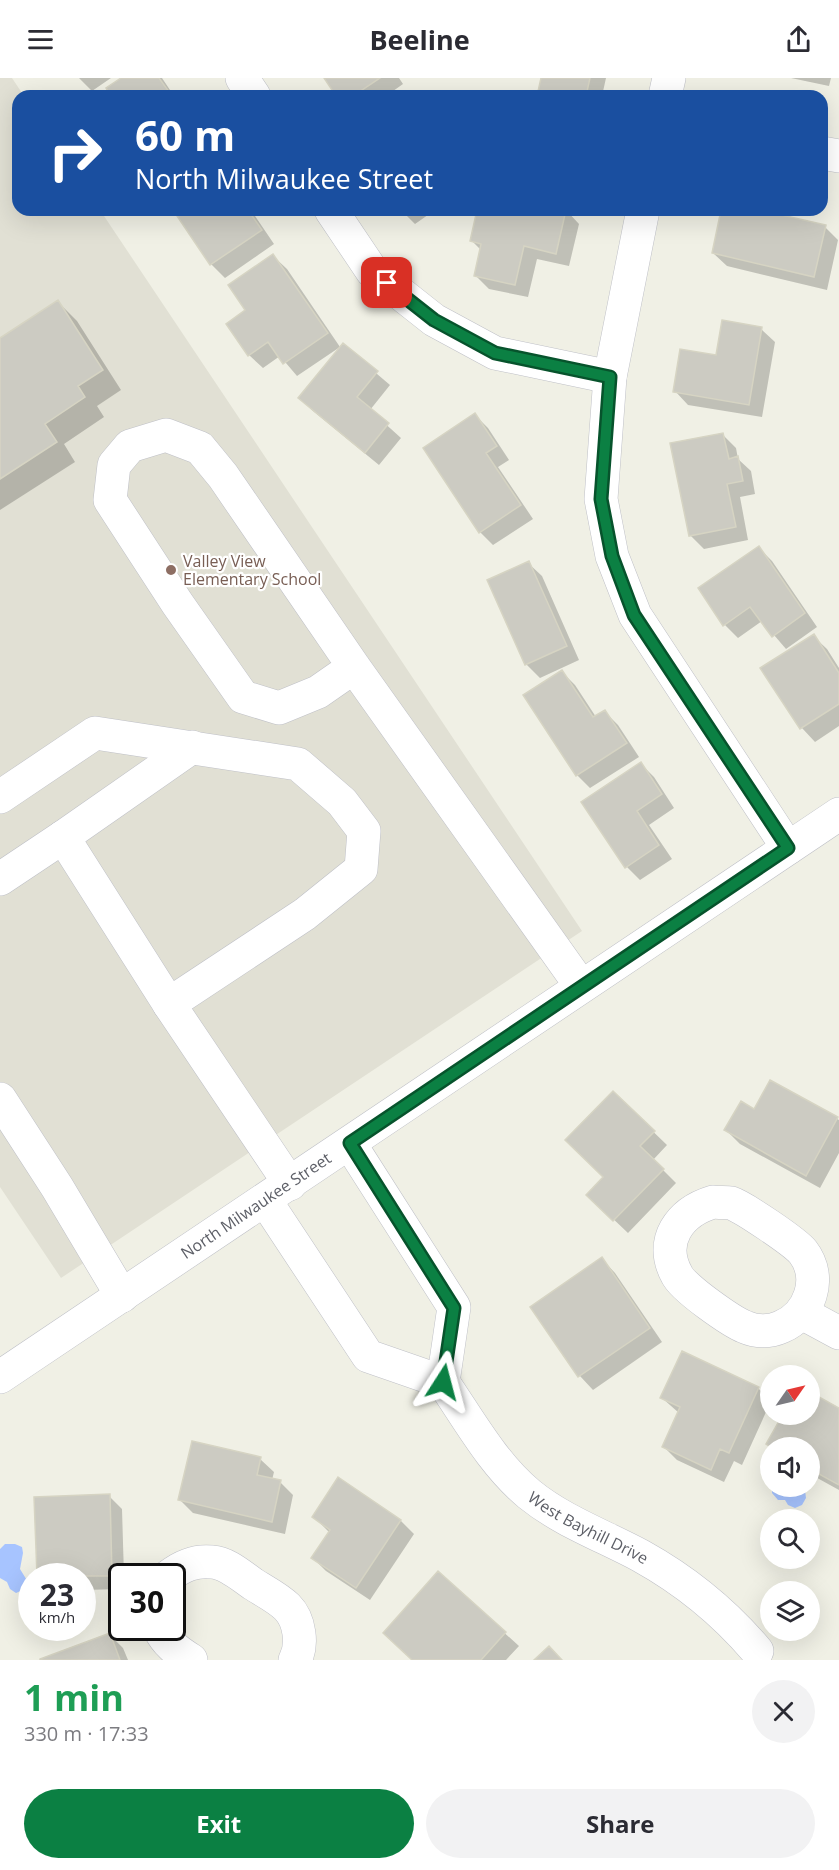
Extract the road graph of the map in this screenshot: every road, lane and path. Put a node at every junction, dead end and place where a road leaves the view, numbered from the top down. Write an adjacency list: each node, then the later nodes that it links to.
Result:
1 (335, 216): 3 (street)
2 (642, 216): 3 (street)
3 (610, 377): 9 (street)
4 (354, 667): 4 (street); 11 (street)
5 (192, 747): 6 (street); 8 (street); 12 (street)
6 (0, 797)
7 (839, 814): 9 (street, North Milwaukee Street)
8 (63, 837): 10 (street); 12 (street)
9 (788, 848): 11 (street, North Milwaukee Street)
10 (0, 879)
11 (581, 986): 14 (street, North Milwaukee Street)
12 (169, 1004): 15 (street)
13 (4, 1105): 16 (street)
14 (350, 1143): 15 (street, North Milwaukee Street); 20 (street)
15 (278, 1192): 16 (street, North Milwaukee Street); 20 (street)
16 (122, 1296): 19 (street, North Milwaukee Street)
17 (802, 1313): 17 (street); 18 (street)
18 (839, 1333)
19 (0, 1377)
20 (443, 1382): 23 (street, West Bayhill Drive)
21 (186, 1566): 25 (street)
22 (168, 1641): 24 (street)
23 (764, 1657)
24 (191, 1660)
25 (295, 1660)

